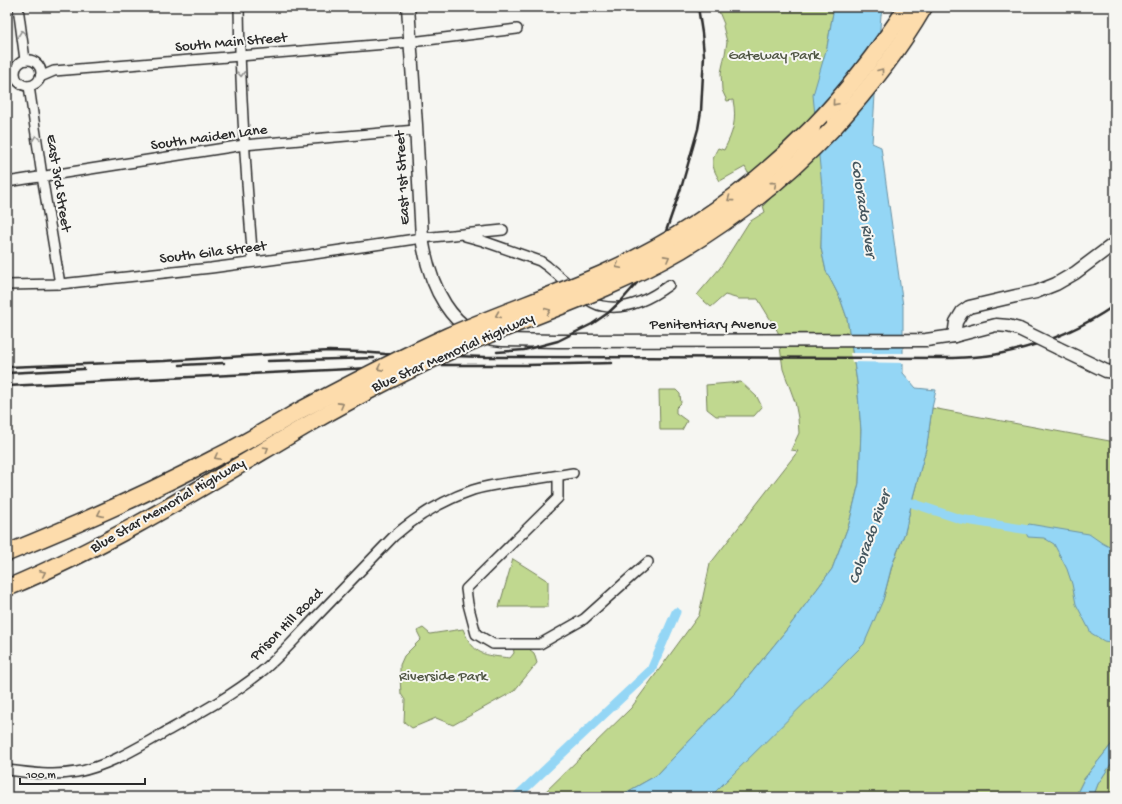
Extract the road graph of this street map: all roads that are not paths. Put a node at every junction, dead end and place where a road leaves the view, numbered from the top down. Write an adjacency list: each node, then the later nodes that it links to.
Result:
1 (18, 7): 9 (street, one-way to 1)
2 (239, 7): 8 (street)
3 (408, 7): 7 (street, East 1st Street)
4 (907, 7): 32 (highway, Blue Star Memorial Highway, one-way to 32, bridge)
5 (924, 7): 32 (highway, Blue Star Memorial Highway, one-way to 5, bridge)
6 (517, 29): 7 (street, South Main Street)
7 (411, 42): 8 (street, South Main Street); 17 (street, East 1st Street)
8 (240, 56): 12 (street, South Main Street); 18 (street, one-way to 18)
9 (25, 60): 10 (street); 11 (street)
10 (38, 64): 12 (street, South Main Street); 14 (street)
11 (11, 69): 15 (street)
12 (54, 71): 14 (street, South Main Street)
13 (7, 77): 15 (street)
14 (40, 77): 16 (street)
15 (17, 79): 16 (street)
16 (29, 86): 19 (street, East 3rd Street, one-way to 16)
17 (416, 130): 18 (street, South Maiden Lane); 23 (street, East 1st Street)
18 (244, 145): 19 (street, South Maiden Lane); 25 (street)
19 (42, 176): 20 (street, South Maiden Lane); 26 (street, East 3rd Street)
20 (7, 182)
21 (503, 230): 22 (street, South Gila Street)
22 (459, 234): 23 (street, South Gila Street); 28 (street)
23 (422, 238): 25 (street, South Gila Street); 29 (street, East 1st Street)
24 (1115, 243): 30 (street)
25 (253, 262): 26 (street, South Gila Street)
26 (60, 284): 27 (street, South Gila Street)
27 (7, 285)
28 (669, 285)
29 (472, 331): 30 (street, Penitentiary Avenue)
30 (954, 336): 31 (street, Penitentiary Avenue, bridge)
31 (1115, 372)
32 (303, 418): 35 (highway, Blue Star Memorial Highway, one-way to 35); 37 (highway, Blue Star Memorial Highway, one-way to 32)
33 (573, 473): 34 (street, Prison Hill Road)
34 (558, 476): 36 (street); 38 (street, Prison Hill Road)
35 (7, 553)
36 (648, 562)
37 (7, 588)
38 (7, 770)

